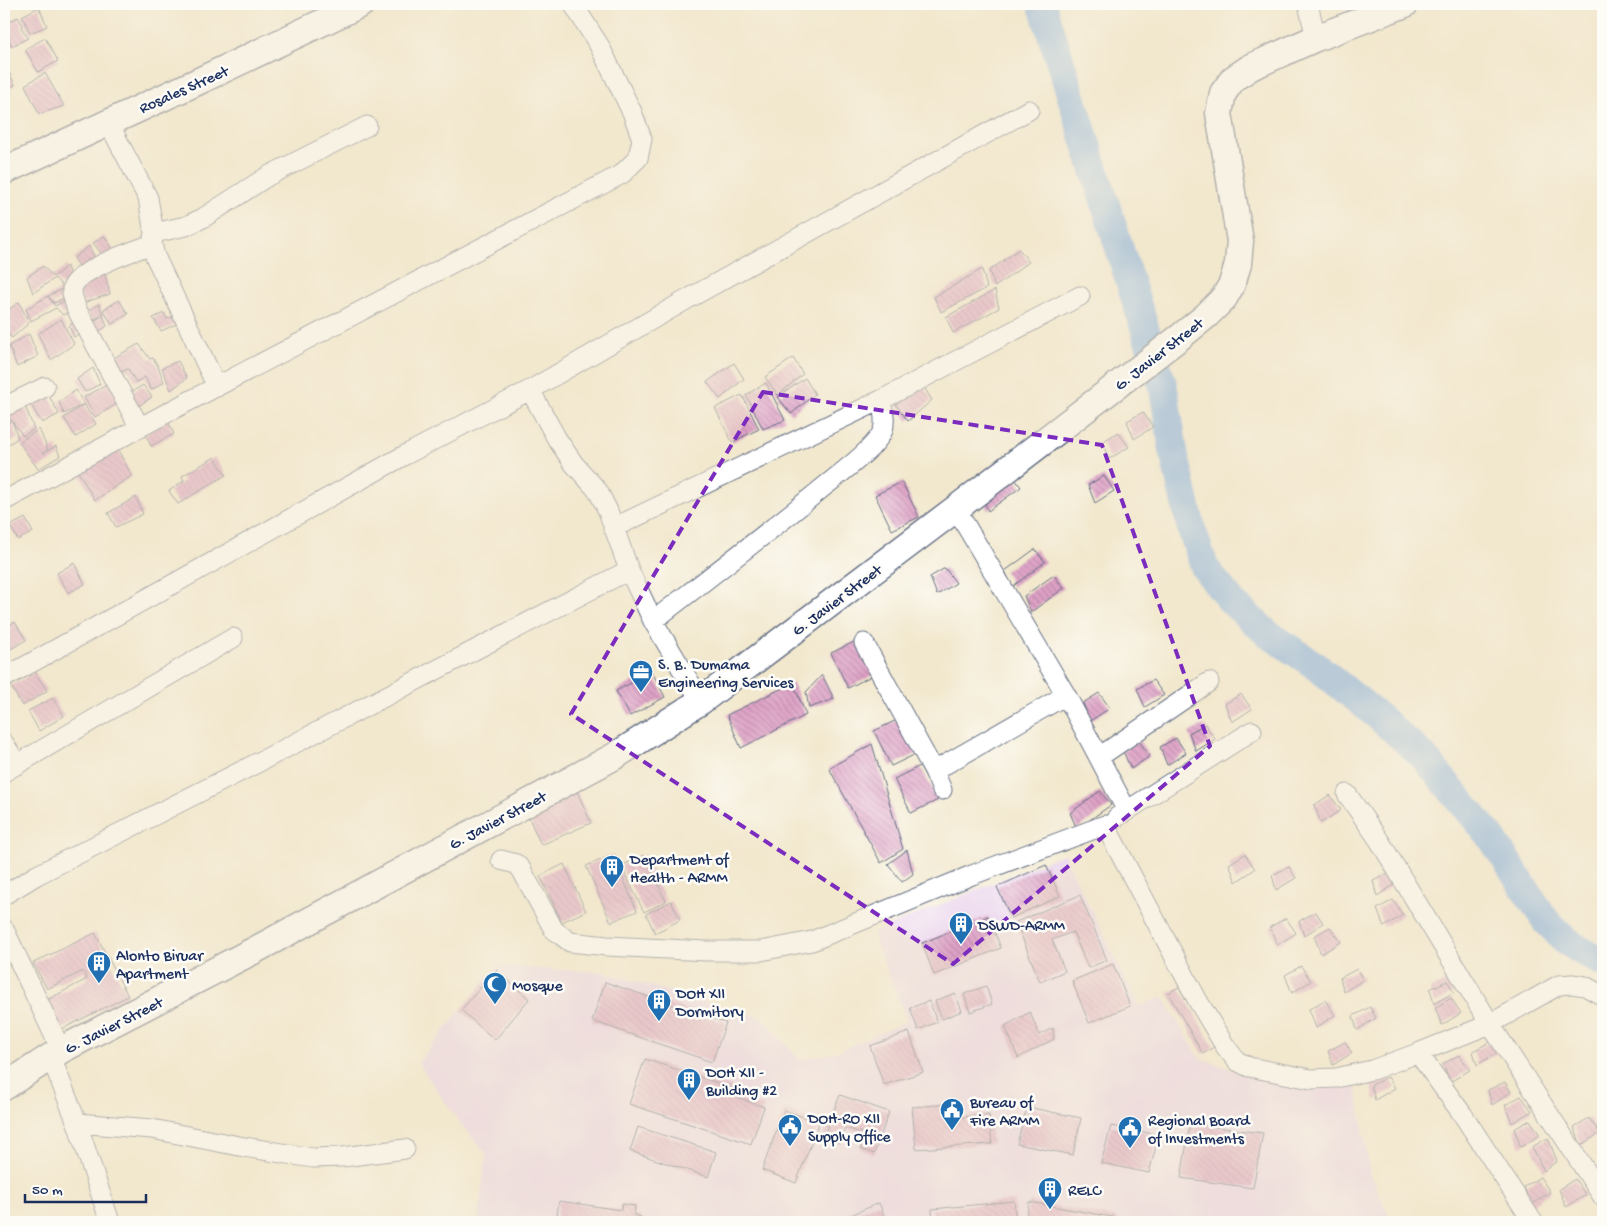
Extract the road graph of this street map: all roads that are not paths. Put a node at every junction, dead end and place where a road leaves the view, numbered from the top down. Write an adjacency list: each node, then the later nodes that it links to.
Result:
1 (361, 4): 7 (street, Rosales Street)
2 (572, 4): 13 (street)
3 (1308, 4): 5 (street)
4 (1405, 4): 5 (street, G. Javier Street)
5 (1316, 38): 19 (street, G. Javier Street)
6 (1029, 110): 14 (street)
7 (108, 122): 9 (street, Rosales Street); 10 (street)
8 (367, 126): 10 (street)
9 (4, 171)
10 (153, 238): 13 (street); 17 (street)
11 (1080, 296): 15 (street)
12 (45, 387): 16 (street)
13 (217, 387): 17 (street)
14 (530, 390): 20 (street); 25 (street)
15 (881, 400): 20 (street); 22 (street)
16 (4, 407)
17 (140, 428): 18 (street)
18 (4, 501)
19 (956, 509): 27 (street); 28 (street, G. Javier Street)
20 (613, 528): 21 (street)
21 (629, 570): 22 (street); 39 (street)
22 (652, 621): 28 (street)
23 (233, 638): 32 (street)
24 (864, 643): 33 (street)
25 (4, 678)
26 (1209, 682): 31 (street)
27 (1066, 695): 31 (street); 33 (street)
28 (700, 701): 43 (street, G. Javier Street)
29 (1252, 731): 36 (street)
30 (4, 743): 32 (street)
31 (1099, 757): 36 (street)
32 (10, 768)
33 (934, 771): 34 (street)
34 (942, 790)
35 (1347, 794): 42 (street)
36 (1127, 811): 37 (street)
37 (1105, 825): 38 (street); 44 (street)
38 (501, 860)
39 (4, 894)
40 (4, 929): 43 (street)
41 (1603, 996): 42 (street)
42 (1490, 1024): 44 (street); 48 (street)
43 (56, 1054): 45 (street, G. Javier Street); 46 (street)
44 (1418, 1054): 50 (street)
45 (4, 1088)
46 (77, 1123): 47 (street); 49 (street)
47 (405, 1149)
48 (1603, 1197)
49 (110, 1222)
50 (1533, 1222)

